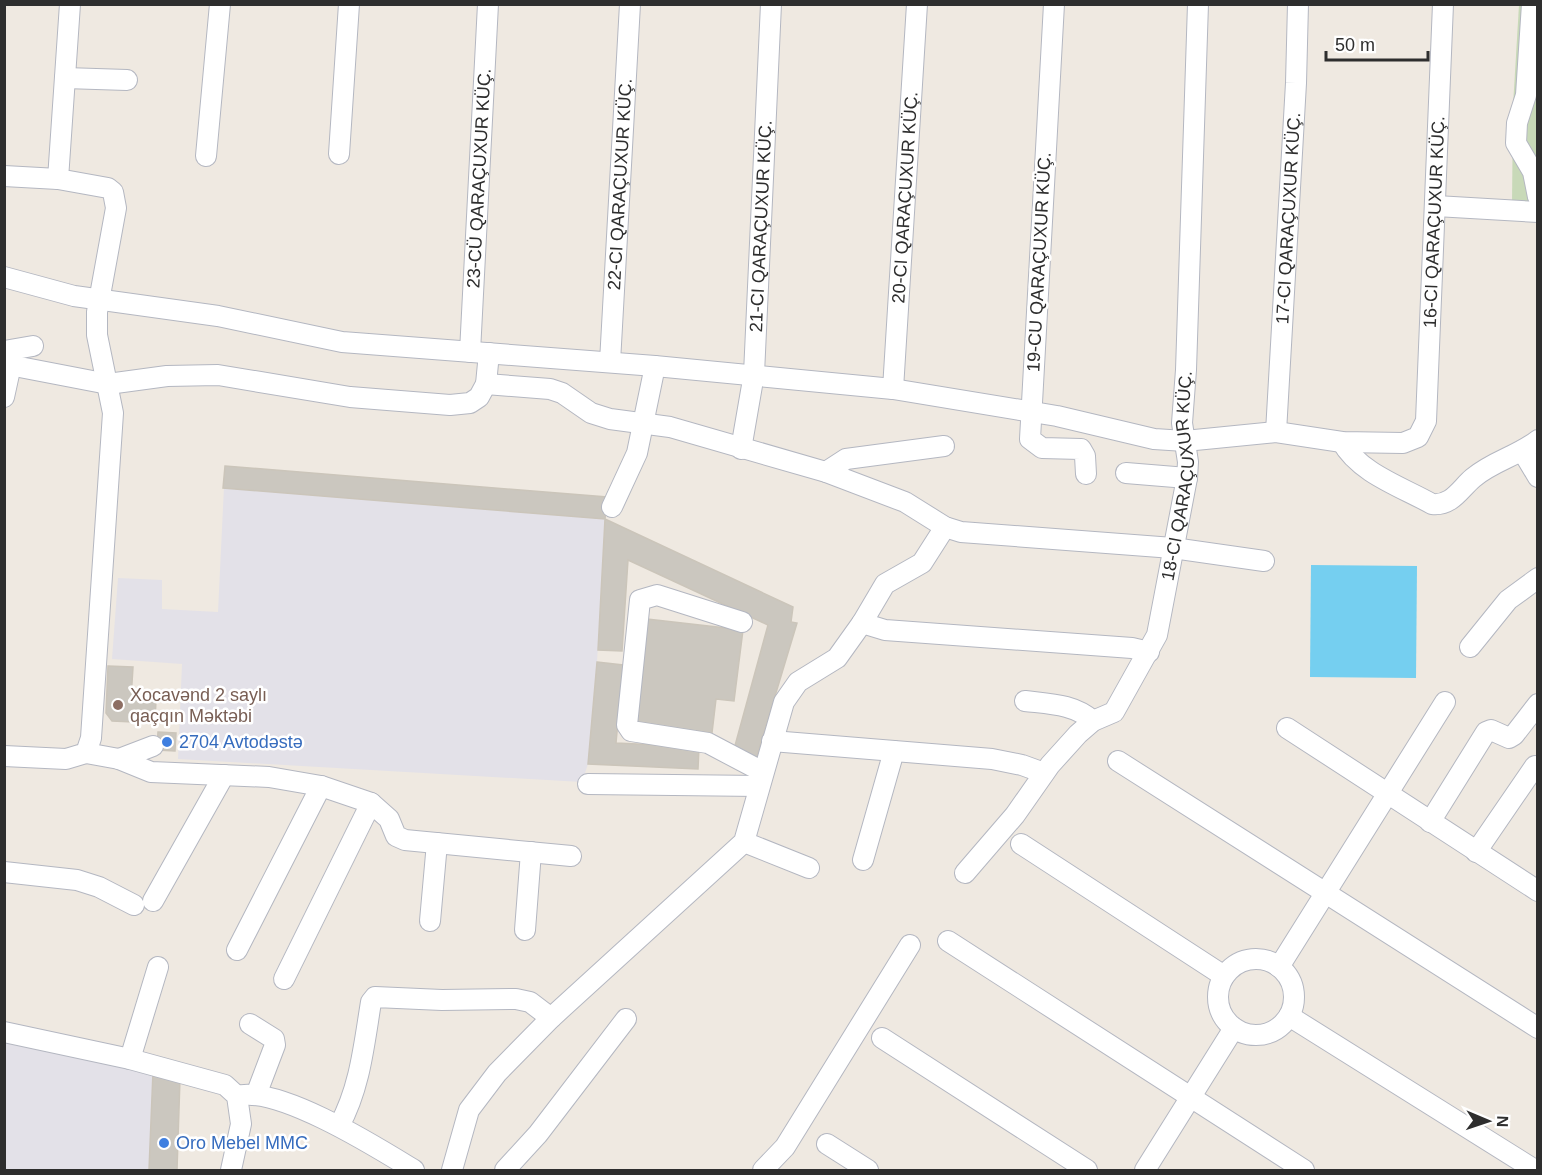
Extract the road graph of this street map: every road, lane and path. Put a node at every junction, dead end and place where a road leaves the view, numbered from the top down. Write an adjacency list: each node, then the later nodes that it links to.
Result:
1 (70, 4): 13 (street)
2 (220, 4): 16 (street)
3 (348, 4): 15 (street)
4 (488, 4): 25 (street, 23-CÜ QARAÇUXUR KÜÇ.)
5 (630, 4): 27 (street, 22-CI QARAÇUXUR KÜÇ.)
6 (771, 4): 29 (street, 21-CI QARAÇUXUR KÜÇ.)
7 (917, 4): 32 (street, 20-CI QARAÇUXUR KÜÇ.)
8 (1054, 4): 34 (street, 19-CU QARAÇUXUR KÜÇ.)
9 (1198, 4): 37 (street, 18-CI QARAÇUXUR KÜÇ.)
10 (1298, 4): 36 (street, 17-CI QARAÇUXUR KÜÇ.)
11 (1443, 4): 20 (street)
12 (1532, 4): 19 (street)
13 (65, 78): 14 (street); 18 (street)
14 (127, 80)
15 (339, 154)
16 (206, 156)
17 (4, 176): 18 (street)
18 (57, 179): 23 (street)
19 (1538, 197)
20 (1436, 206): 21 (street); 38 (street)
21 (1538, 212)
22 (4, 277): 23 (street)
23 (99, 299): 25 (street); 30 (street)
24 (33, 346): 26 (street)
25 (479, 352): 27 (street); 31 (street, 23-CÜ QARAÇUXUR KÜÇ.)
26 (7, 360): 30 (street); 33 (street)
27 (610, 362): 28 (street)
28 (655, 366): 29 (street); 35 (street)
29 (754, 374): 32 (street); 41 (street, 21-CI QARAÇUXUR KÜÇ.)
30 (108, 384): 31 (street); 64 (street)
31 (486, 384): 35 (street)
32 (893, 389): 34 (street)
33 (4, 397)
34 (1030, 412): 37 (street); 44 (street, 19-CU QARAÇUXUR KÜÇ.)
35 (643, 423): 41 (street); 47 (street)
36 (1276, 432): 37 (street); 38 (street)
37 (1185, 441): 46 (street, 18-CI QARAÇUXUR KÜÇ.)
38 (1342, 442): 40 (street)
39 (944, 446): 42 (street)
40 (1530, 446): 45 (street)
41 (741, 449): 42 (street)
42 (826, 472): 48 (street)
43 (1126, 473): 46 (street)
44 (1086, 474)
45 (1538, 477)
46 (1187, 478): 49 (street, 18-CI QARAÇUXUR KÜÇ.)
47 (612, 507)
48 (945, 527): 49 (street); 53 (street)
49 (1173, 548): 50 (street); 55 (street, 18-CI QARAÇUXUR KÜÇ.)
50 (1264, 561)
51 (1538, 578): 54 (street)
52 (742, 622): 71 (street)
53 (862, 623): 55 (street); 61 (street)
54 (1470, 647)
55 (1149, 652): 59 (street, 18-CI QARAÇUXUR KÜÇ.)
56 (1025, 701): 59 (street)
57 (1445, 702): 74 (street)
58 (1538, 704): 76 (street)
59 (1093, 721): 69 (street, 18-CI QARAÇUXUR KÜÇ.)
60 (1287, 728): 74 (street)
61 (772, 741): 63 (street); 71 (street)
62 (153, 746): 66 (street)
63 (894, 751): 69 (street); 83 (street)
64 (86, 753): 65 (street); 66 (street)
65 (4, 756)
66 (119, 759): 70 (street)
67 (1118, 761): 88 (street)
68 (1535, 766): 81 (street)
69 (1044, 773): 86 (street, 18-CI QARAÇUXUR KÜÇ.)
70 (224, 775): 73 (street); 85 (street)
71 (761, 779): 72 (street); 77 (street)
72 (588, 784)
73 (321, 786): 75 (street); 93 (street)
74 (1386, 794): 76 (street); 88 (street)
75 (371, 803): 78 (street); 97 (street)
76 (1430, 822): 81 (street)
77 (744, 842): 84 (street); 99 (street)
78 (437, 843): 80 (street); 89 (street)
79 (1021, 844): 96 (street)
80 (531, 852): 82 (street); 90 (street)
81 (1476, 852): 87 (street)
82 (571, 856)
83 (863, 860)
84 (809, 868)
85 (4, 872)
86 (965, 873)
87 (1538, 891)
88 (1325, 894): 95 (street); 103 (street)
89 (430, 921)
90 (525, 930)
91 (948, 941): 108 (street)
92 (910, 945): 115 (street)
93 (237, 950)
94 (158, 967): 106 (street)
95 (1279, 967): 96 (street); 98 (street)
96 (1224, 976): 102 (street)
97 (284, 979)
98 (1289, 1016): 102 (street); 120 (street)
99 (551, 1018): 109 (street); 113 (street)
100 (626, 1018): 114 (street)
101 (250, 1024): 107 (street)
102 (1234, 1028): 108 (street)
103 (1538, 1028)
104 (4, 1032): 106 (street)
105 (882, 1038): 117 (street)
106 (130, 1059): 107 (street)
107 (246, 1095): 109 (street); 111 (street)
108 (1191, 1099): 118 (street); 119 (street)
109 (339, 1126): 112 (street)
110 (826, 1144): 116 (street)
111 (231, 1170)
112 (414, 1170)
113 (452, 1170)
114 (505, 1170)
115 (764, 1170)
116 (868, 1170)
117 (1087, 1170)
118 (1145, 1170)
119 (1304, 1170)
120 (1534, 1170)

